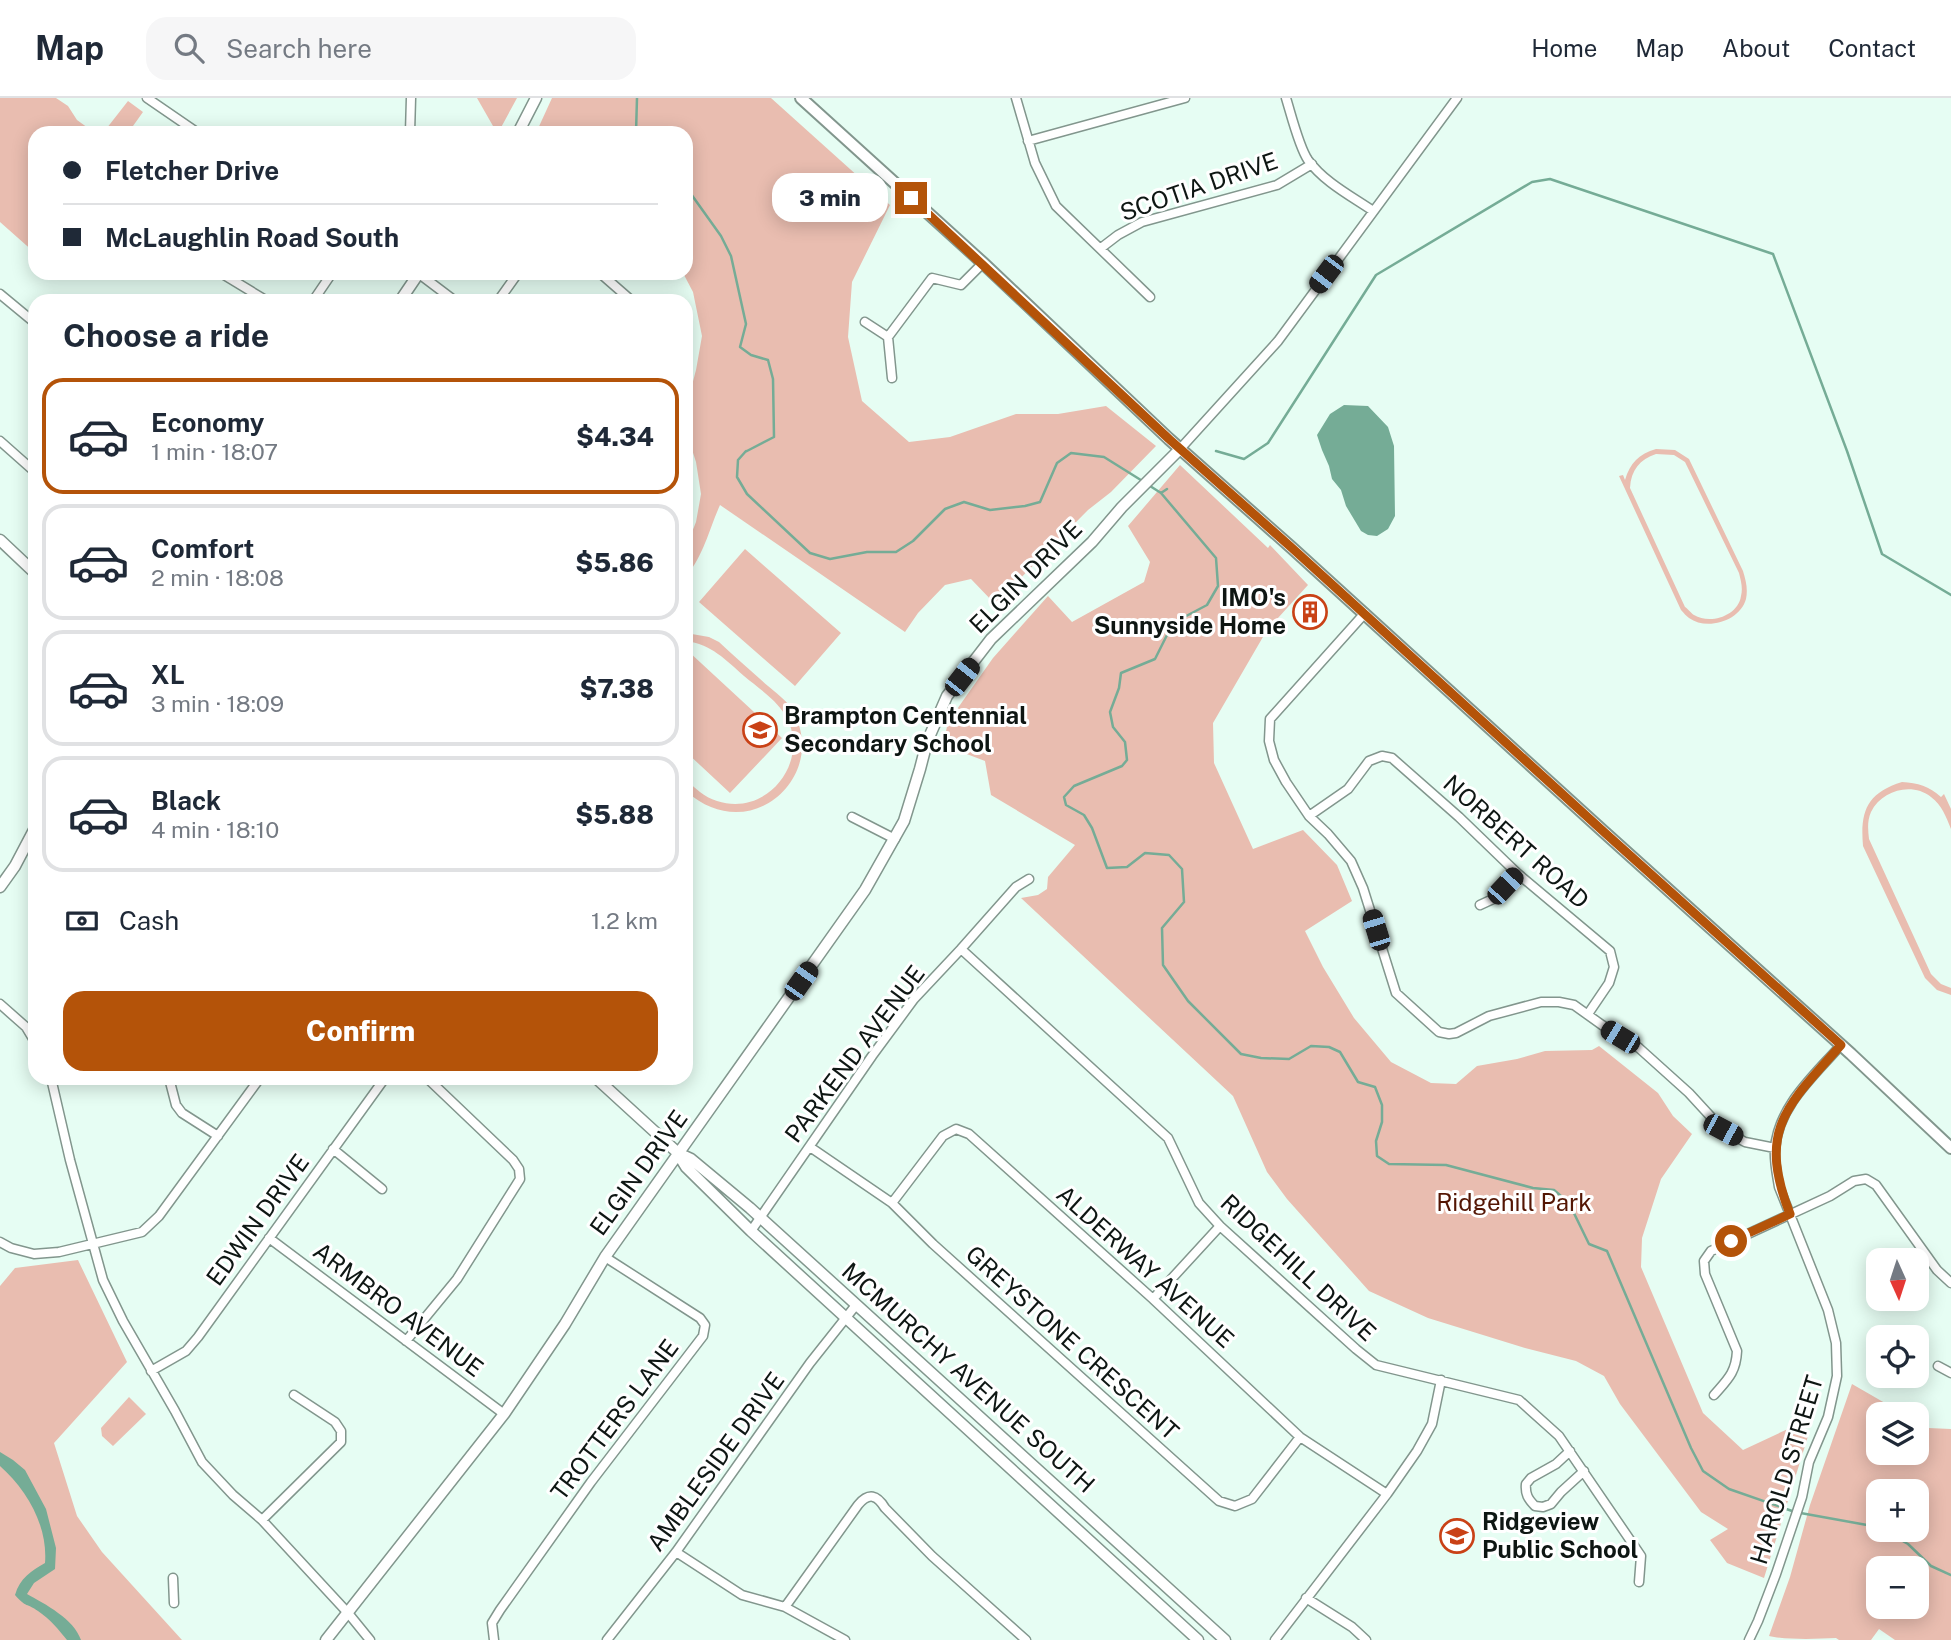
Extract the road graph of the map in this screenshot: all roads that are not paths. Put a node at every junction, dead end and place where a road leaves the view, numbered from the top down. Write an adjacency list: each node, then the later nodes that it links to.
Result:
1 (147, 98): 9 (street)
2 (411, 98): 10 (street)
3 (536, 98): 11 (street)
4 (801, 98): 16 (main road)
5 (1016, 98): 12 (street)
6 (1185, 98): 12 (street)
7 (1286, 98): 13 (street)
8 (1457, 98): 14 (street, ELGIN DRIVE)
9 (186, 126)
10 (410, 126)
11 (522, 126)
12 (1028, 141): 15 (street)
13 (1312, 164): 14 (street); 15 (street, SCOTIA DRIVE)
14 (1373, 211): 30 (street, ELGIN DRIVE)
15 (1101, 248): 24 (street)
16 (983, 263): 27 (street); 30 (main road)
17 (232, 280): 21 (street)
18 (427, 280): 22 (street)
19 (608, 280): 23 (street)
20 (0, 294): 25 (street)
21 (256, 294)
22 (446, 294)
23 (624, 294)
24 (1150, 297)
25 (28, 318)
26 (865, 322): 27 (street)
27 (888, 337): 28 (street)
28 (892, 378)
29 (0, 441): 31 (street)
30 (1180, 449): 34 (main road); 37 (street, ELGIN DRIVE)
31 (28, 466)
32 (0, 540): 33 (street)
33 (28, 566)
34 (1365, 613): 35 (street); 47 (main road)
35 (1309, 816): 39 (street, NORBERT ROAD); 45 (street)
36 (852, 817): 37 (street)
37 (895, 839): 59 (street, ELGIN DRIVE)
38 (28, 841): 41 (street)
39 (1517, 873): 42 (street); 45 (street, NORBERT ROAD)
40 (1029, 879): 43 (street, PARKEND AVENUE)
41 (0, 887)
42 (1480, 905)
43 (961, 949): 55 (street, PARKEND AVENUE); 64 (street, RIDGEHILL DRIVE)
44 (0, 1004): 46 (street)
45 (1588, 1014): 56 (street)
46 (28, 1030)
47 (1841, 1045): 56 (street, HAROLD STREET); 57 (main road)
48 (53, 1085): 68 (street)
49 (171, 1085): 54 (street)
50 (255, 1085): 54 (street)
51 (380, 1085): 58 (street, EDWIN DRIVE)
52 (434, 1085): 74 (street)
53 (604, 1085): 59 (street, MCMURCHY AVENUE SOUTH)
54 (218, 1136): 68 (street)
55 (810, 1147): 61 (street, GREYSTONE CRESCENT); 63 (street, PARKEND AVENUE)
56 (1775, 1148): 62 (street, HAROLD STREET)
57 (1951, 1148)
58 (333, 1149): 60 (street); 66 (street, EDWIN DRIVE)
59 (678, 1153): 63 (street, MCMURCHY AVENUE SOUTH); 65 (street, MCMURCHY AVENUE SOUTH); 69 (street, ELGIN DRIVE)
60 (382, 1189)
61 (892, 1203): 71 (street, ALDERWAY AVENUE); 82 (street, GREYSTONE CRESCENT)
62 (1790, 1214): 70 (street); 80 (street); 104 (street, HAROLD STREET)
63 (760, 1217): 65 (street, PARKEND AVENUE); 72 (street, MCMURCHY AVENUE SOUTH)
64 (1220, 1226): 71 (street); 78 (street, RIDGEHILL DRIVE)
65 (751, 1231): 73 (street, MCMURCHY AVENUE SOUTH)
66 (269, 1238): 74 (street, ARMBRO AVENUE); 76 (street, EDWIN DRIVE)
67 (0, 1242): 68 (street)
68 (93, 1244): 76 (street)
69 (605, 1257): 81 (street, ELGIN DRIVE); 96 (street, TROTTERS LANE)
70 (1951, 1283)
71 (1153, 1299): 82 (street, ALDERWAY AVENUE)
72 (856, 1305): 73 (street, AMBLESIDE DRIVE); 101 (street, MCMURCHY AVENUE SOUTH)
73 (845, 1317): 87 (street, AMBLESIDE DRIVE); 100 (street, MCMURCHY AVENUE SOUTH)
74 (407, 1341): 81 (street, ARMBRO AVENUE)
75 (1938, 1366): 77 (street)
76 (151, 1371): 86 (street)
77 (1951, 1373)
78 (1441, 1380): 83 (street, RIDGEHILL DRIVE); 85 (street)
79 (293, 1395): 86 (street)
80 (1714, 1395)
81 (504, 1414): 93 (street, ELGIN DRIVE)
82 (1300, 1437): 85 (street, ALDERWAY AVENUE)
83 (1570, 1451): 84 (street, RIDGEHILL DRIVE); 84 (street)
84 (1584, 1471): 89 (street, RIDGEHILL DRIVE)
85 (1387, 1494): 90 (street)
86 (262, 1520): 93 (street)
87 (676, 1552): 92 (street); 97 (street, AMBLESIDE DRIVE)
88 (173, 1578): 91 (street)
89 (1639, 1582)
90 (1306, 1598): 102 (street); 103 (street)
91 (174, 1603)
92 (785, 1607): 98 (street); 99 (street)
93 (348, 1613): 94 (street, ELGIN DRIVE); 95 (street)
94 (326, 1640)
95 (370, 1640)
96 (494, 1640)
97 (607, 1640)
98 (845, 1640)
99 (1026, 1640)
100 (1198, 1640)
101 (1225, 1640)
102 (1275, 1640)
103 (1366, 1640)
104 (1749, 1640)

